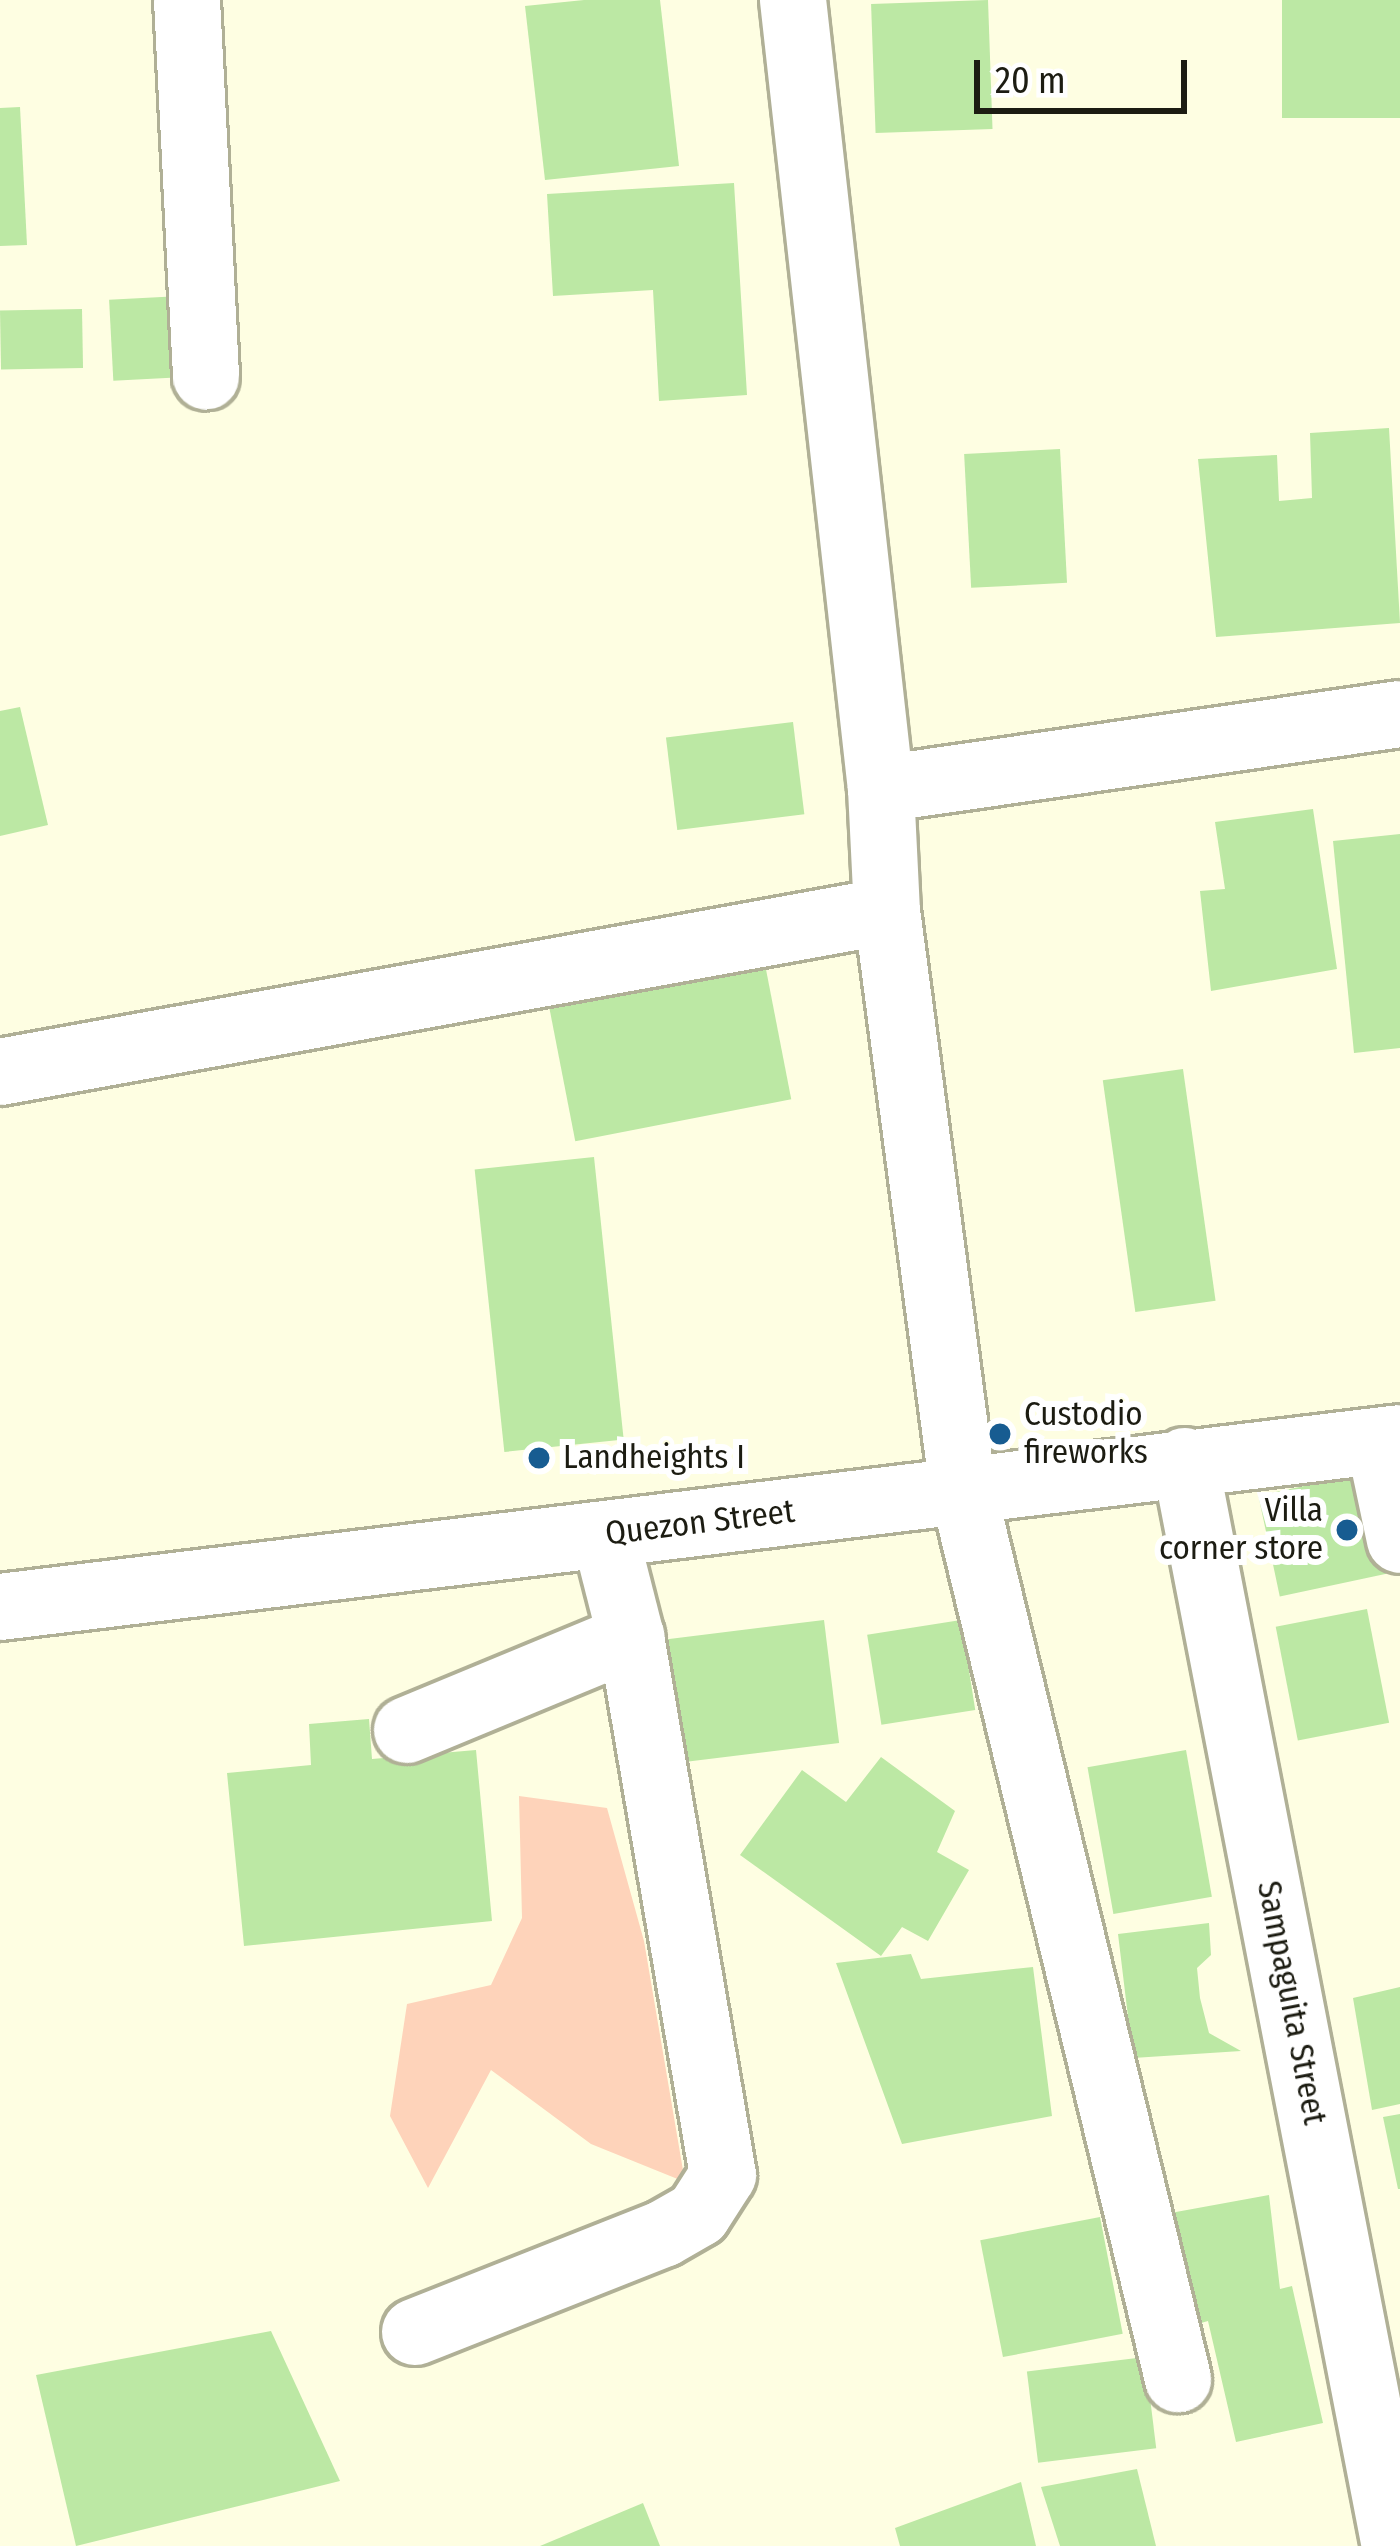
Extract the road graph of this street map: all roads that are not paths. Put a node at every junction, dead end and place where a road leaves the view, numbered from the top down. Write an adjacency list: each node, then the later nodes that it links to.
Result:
1 (187, 0): 3 (street)
2 (793, 0): 5 (street)
3 (206, 377)
4 (1400, 714): 5 (street)
5 (881, 789): 6 (street)
6 (887, 911): 7 (street); 10 (street)
7 (0, 1072)
8 (1389, 1440): 9 (street, Quezon Street); 12 (street)
9 (1185, 1462): 10 (street, Quezon Street); 18 (street, Sampaguita Street)
10 (963, 1490): 11 (street, Quezon Street); 17 (street)
11 (605, 1535): 13 (street, Quezon Street); 14 (street)
12 (1400, 1540)
13 (0, 1607)
14 (631, 1637): 15 (street); 16 (street)
15 (407, 1730)
16 (415, 2332)
17 (1178, 2379)
18 (1395, 2546)

